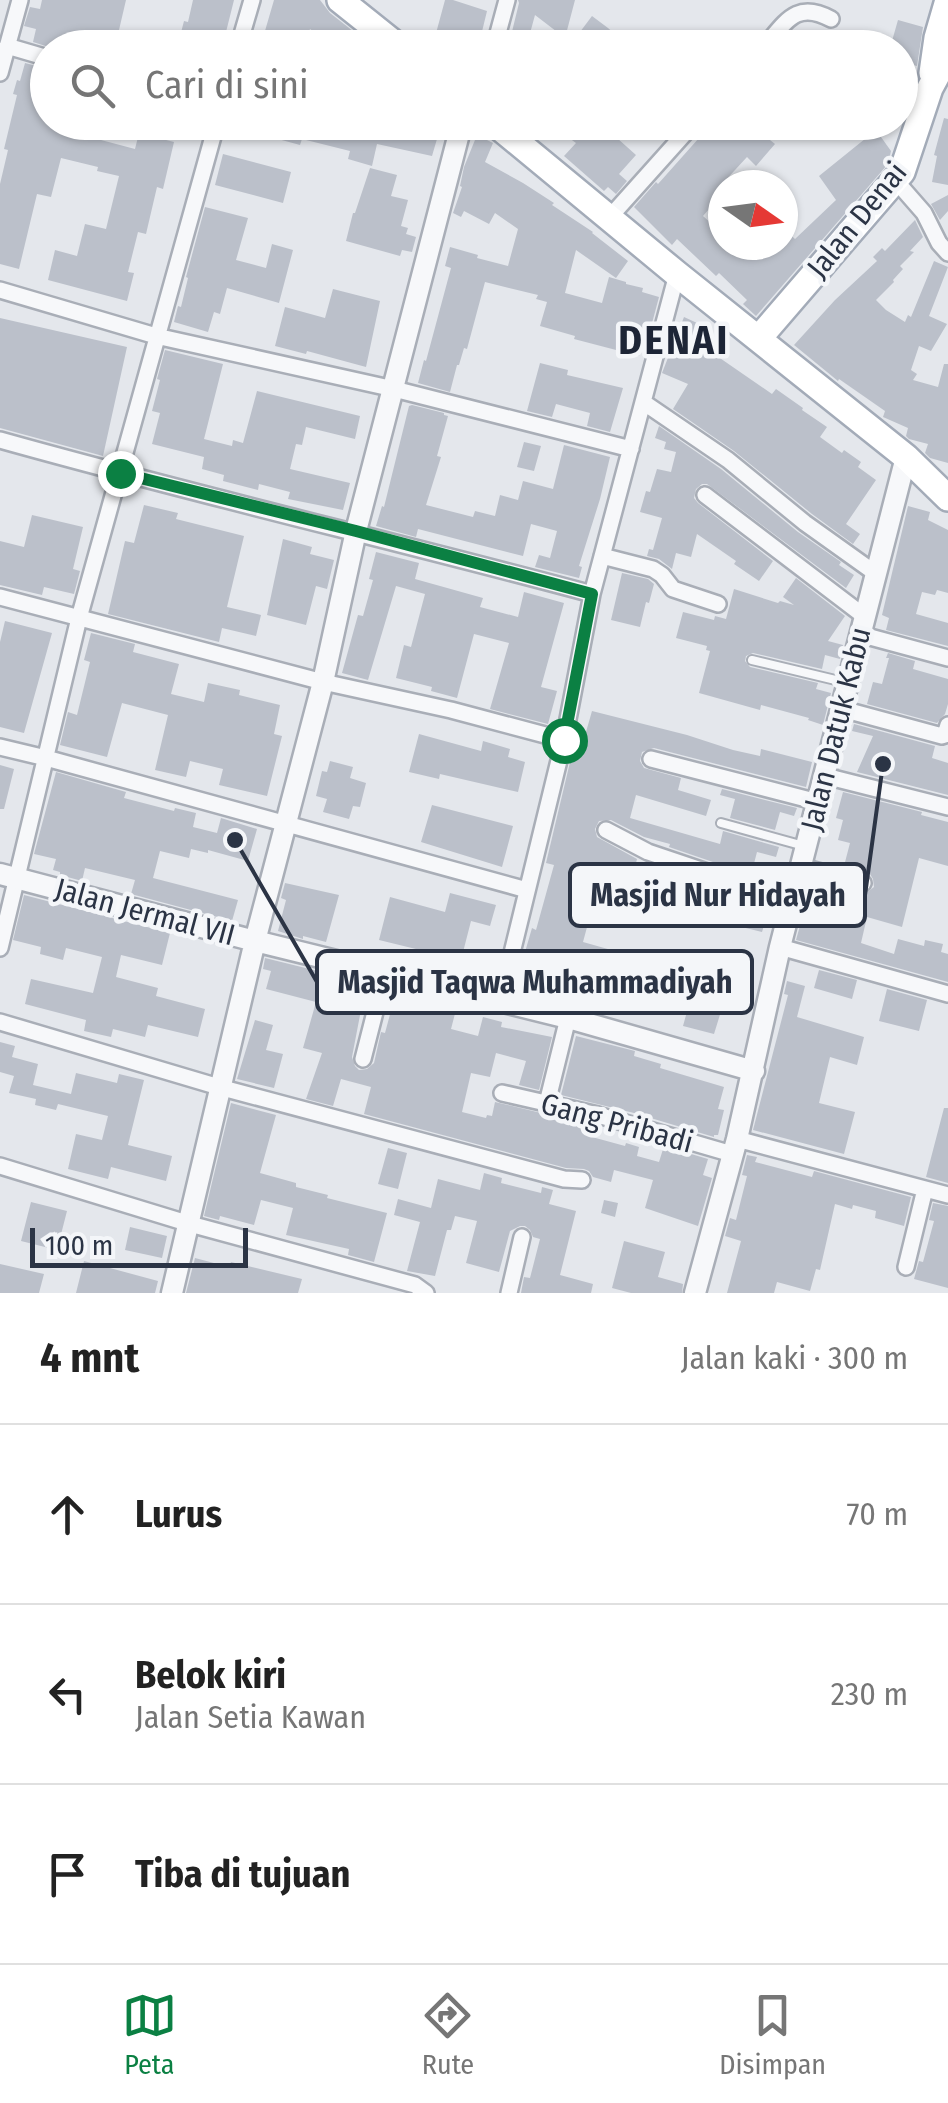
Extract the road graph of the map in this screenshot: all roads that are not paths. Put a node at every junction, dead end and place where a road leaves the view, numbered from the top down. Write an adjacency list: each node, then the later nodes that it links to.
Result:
1 (20, 0): 7 (street)
2 (252, 0): 8 (street)
3 (340, 0): 9 (main road)
4 (507, 0): 10 (street)
5 (948, 0): 13 (main road, Jalan Denai)
6 (831, 19): 11 (street)
7 (6, 27): 12 (street)
8 (243, 30)
9 (378, 30)
10 (499, 30)
11 (779, 30)
12 (7, 46): 14 (street); 15 (street)
13 (942, 46): 16 (main road, Jalan Denai)
14 (30, 53)
15 (0, 73)
16 (918, 126)
17 (212, 140): 27 (street)
18 (457, 140): 29 (street)
19 (515, 140): 23 (main road)
20 (680, 140): 23 (street)
21 (913, 140): 22 (main road, Jalan Denai)
22 (896, 180): 24 (street); 28 (main road, Jalan Denai)
23 (610, 218): 25 (main road)
24 (948, 253)
25 (676, 274): 28 (main road); 30 (street)
26 (0, 290): 27 (street)
27 (156, 336): 29 (street); 34 (street)
28 (758, 338): 33 (main road)
29 (394, 389): 32 (street); 37 (street)
30 (643, 402): 32 (street); 39 (street)
31 (0, 440): 34 (street)
32 (631, 449): 38 (street)
33 (906, 456): 36 (main road); 39 (street, Jalan Datuk Kabu)
34 (120, 473): 37 (street); 43 (street)
35 (704, 495): 44 (street)
36 (948, 498)
37 (356, 531): 40 (street); 47 (street)
38 (602, 556): 40 (street); 42 (street)
39 (876, 574): 44 (street, Jalan Datuk Kabu)
40 (592, 594): 51 (street)
41 (0, 597): 43 (street)
42 (718, 604)
43 (79, 618): 47 (street); 53 (street)
44 (862, 625): 45 (street); 48 (street, Jalan Datuk Kabu)
45 (948, 658)
46 (752, 660): 48 (lane)
47 (323, 682): 51 (street); 58 (street)
48 (848, 684): 49 (street, Jalan Datuk Kabu)
49 (842, 709): 50 (street); 55 (street, Jalan Datuk Kabu)
50 (948, 725)
51 (564, 740): 64 (street)
52 (0, 747): 53 (street)
53 (46, 758): 58 (street); 62 (street)
54 (651, 759): 56 (street)
55 (825, 776): 56 (street, Jalan Datuk Kabu); 57 (street)
56 (818, 802): 61 (street, Jalan Datuk Kabu)
57 (948, 807)
58 (287, 824): 64 (street); 66 (street)
59 (721, 824): 61 (lane)
60 (606, 830): 65 (street)
61 (804, 856): 63 (street); 65 (street, Jalan Datuk Kabu)
62 (8, 876): 66 (street, Jalan Jermal VII); 68 (street)
63 (863, 883)
64 (527, 890): 71 (street)
65 (793, 901): 67 (street, Jalan Datuk Kabu)
66 (255, 941): 69 (street, Jalan Jermal VII); 76 (street)
67 (780, 947): 70 (street); 75 (street, Jalan Datuk Kabu)
68 (0, 948)
69 (385, 973): 71 (street, Jalan Jermal VII); 74 (street)
70 (948, 994)
71 (500, 1002): 72 (street, Jalan Jermal VII)
72 (568, 1018): 75 (street, Jalan Jermal VII); 78 (street)
73 (0, 1022): 76 (street)
74 (363, 1059)
75 (754, 1071): 79 (street, Jalan Datuk Kabu)
76 (219, 1087): 81 (street); 84 (street)
77 (502, 1093): 78 (street, Gang Pribadi)
78 (547, 1103): 79 (street, Gang Pribadi)
79 (734, 1147): 82 (street, Gang Pribadi); 90 (street, Jalan Datuk Kabu)
80 (0, 1166): 84 (street)
81 (582, 1180)
82 (925, 1189): 83 (street, Gang Pribadi); 86 (street)
83 (948, 1195)
84 (190, 1224): 87 (street); 88 (street)
85 (522, 1237): 89 (street)
86 (906, 1267)
87 (172, 1293)
88 (426, 1293)
89 (510, 1293)
90 (694, 1293)

